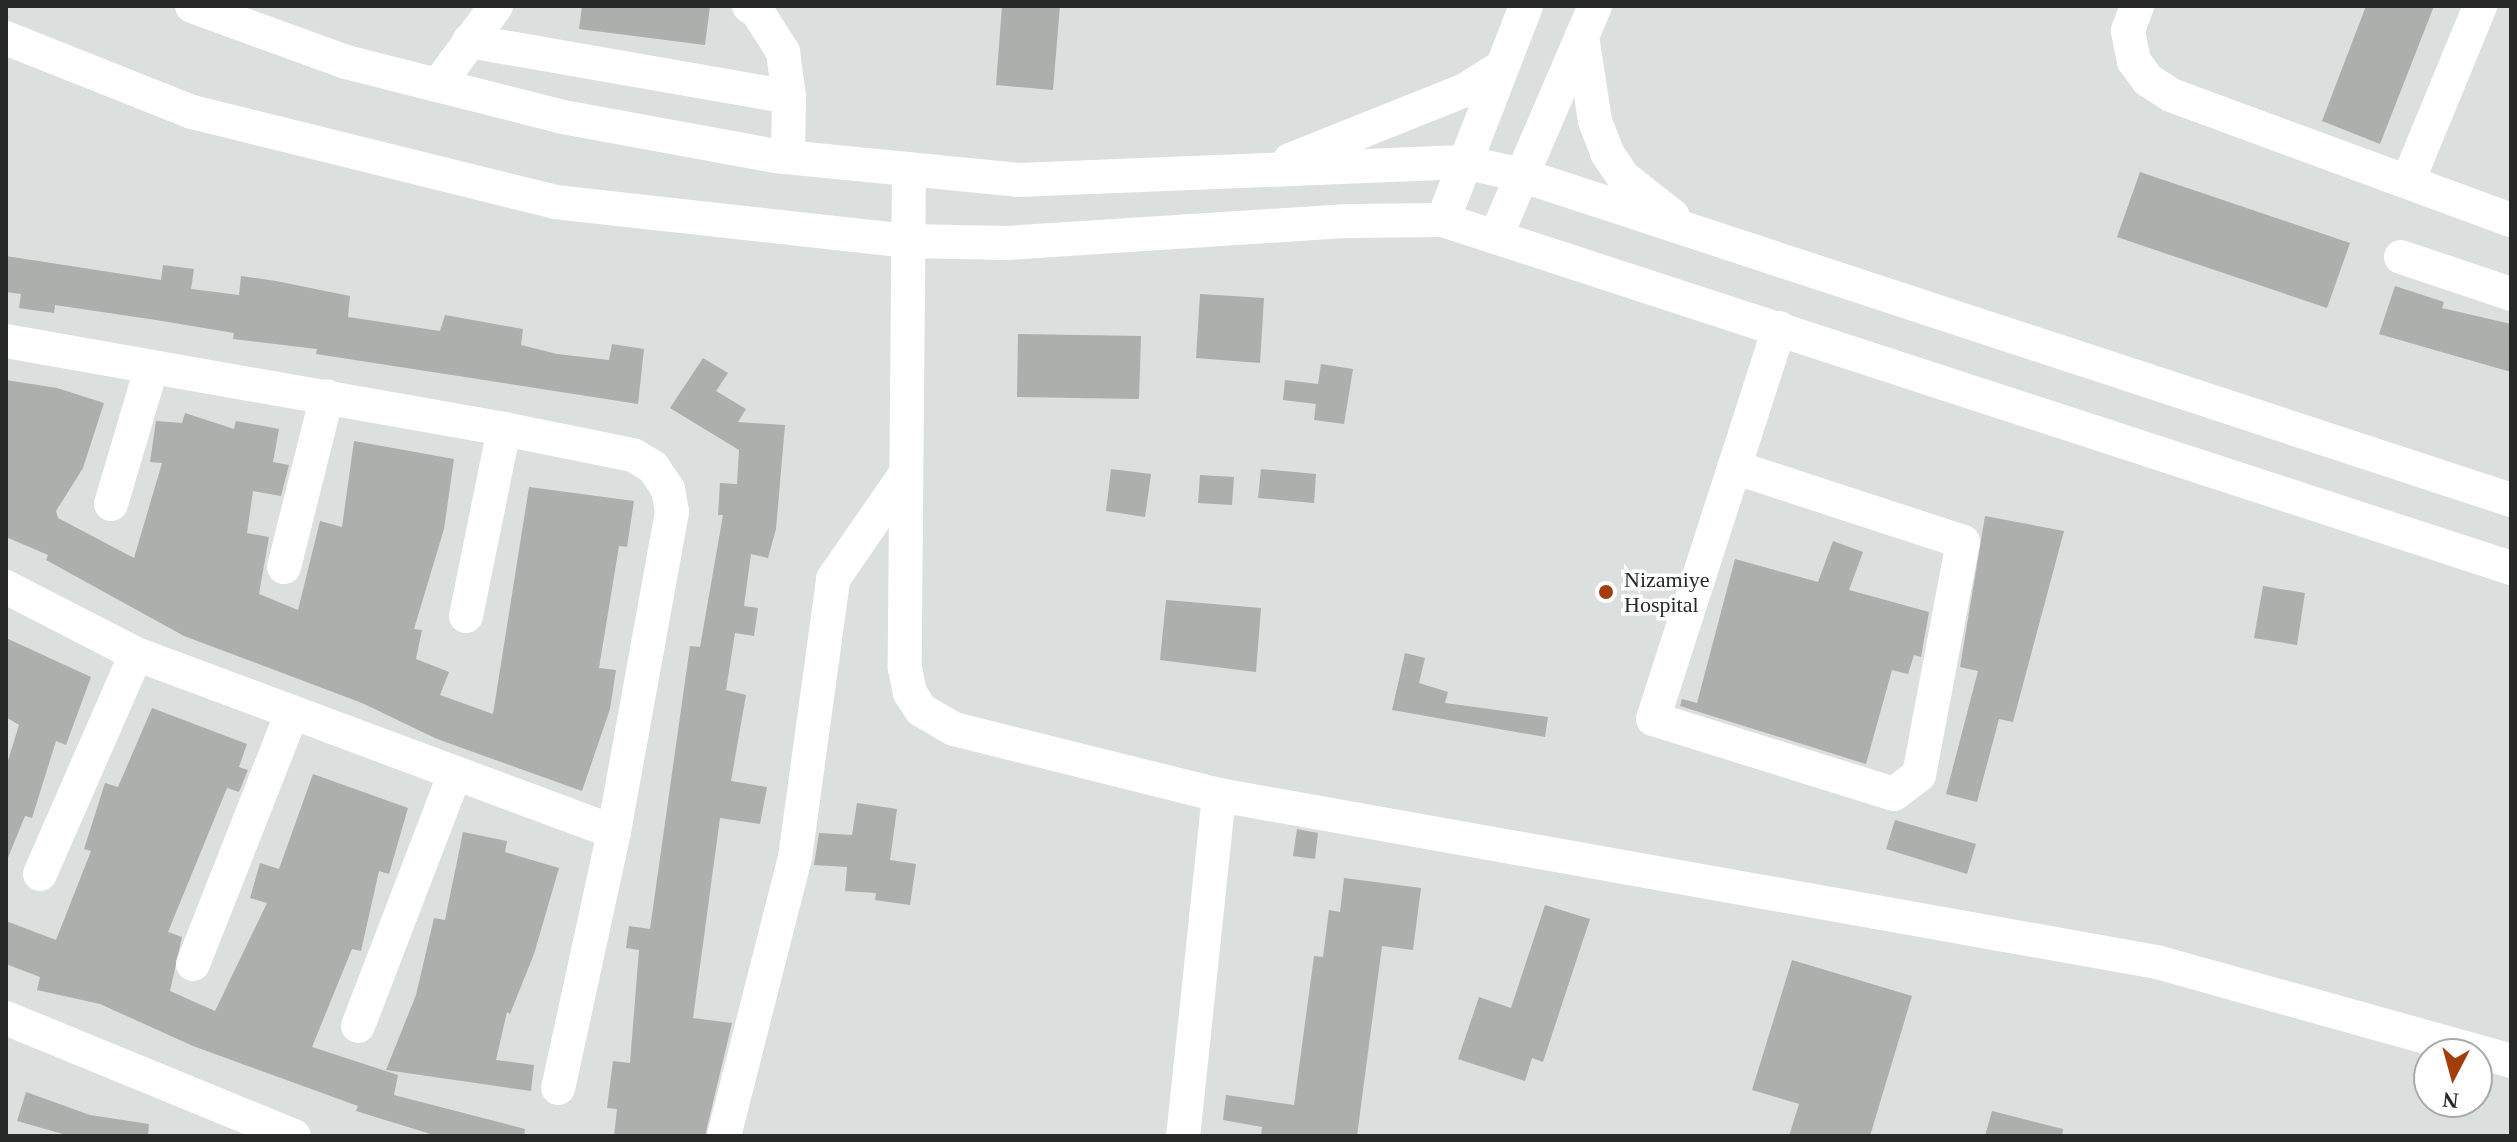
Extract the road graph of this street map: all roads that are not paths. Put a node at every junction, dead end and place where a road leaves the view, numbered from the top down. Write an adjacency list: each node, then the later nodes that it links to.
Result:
1 (192, 6): 11 (street)
2 (496, 6): 9 (street)
3 (749, 6): 12 (street)
4 (1526, 6): 10 (street)
5 (2137, 6): 18 (street)
6 (2480, 6): 18 (street)
7 (1588, 21): 17 (street); 21 (street)
8 (6, 38): 23 (street)
9 (469, 41): 11 (street); 12 (street)
10 (1498, 69): 14 (street); 16 (street)
11 (438, 85): 13 (street)
12 (789, 97): 13 (street)
13 (788, 157): 15 (street)
14 (1464, 162): 16 (street); 17 (street); 19 (street)
15 (909, 169): 16 (street); 23 (street)
16 (1267, 169)
17 (1521, 175): 21 (street); 22 (street)
18 (2408, 181): 20 (street)
19 (1443, 220): 22 (street); 23 (street)
20 (2511, 220)
21 (1692, 231): 33 (street)
22 (1496, 236): 26 (street)
23 (909, 241): 32 (street)
24 (2401, 257): 25 (street)
25 (2511, 294)
26 (1779, 328): 31 (street); 36 (street)
27 (6, 341): 28 (street)
28 (151, 369): 29 (street); 34 (street)
29 (327, 396): 30 (street); 35 (street)
30 (504, 429): 38 (street); 43 (street)
31 (1734, 467): 31 (street)
32 (906, 473): 42 (street); 52 (street)
33 (2511, 500)
34 (111, 504)
35 (284, 567)
36 (2511, 568)
37 (6, 587): 39 (street)
38 (466, 616)
39 (136, 654): 40 (street); 44 (street)
40 (291, 715): 41 (street); 45 (street)
41 (454, 776): 43 (street); 47 (street)
42 (1219, 795): 48 (street); 53 (street)
43 (614, 832): 49 (street)
44 (40, 874)
45 (193, 964)
46 (6, 1018): 50 (street)
47 (358, 1026)
48 (2511, 1061)
49 (558, 1088)
50 (217, 1122): 51 (street)
51 (294, 1136)
52 (724, 1136)
53 (1183, 1136)

